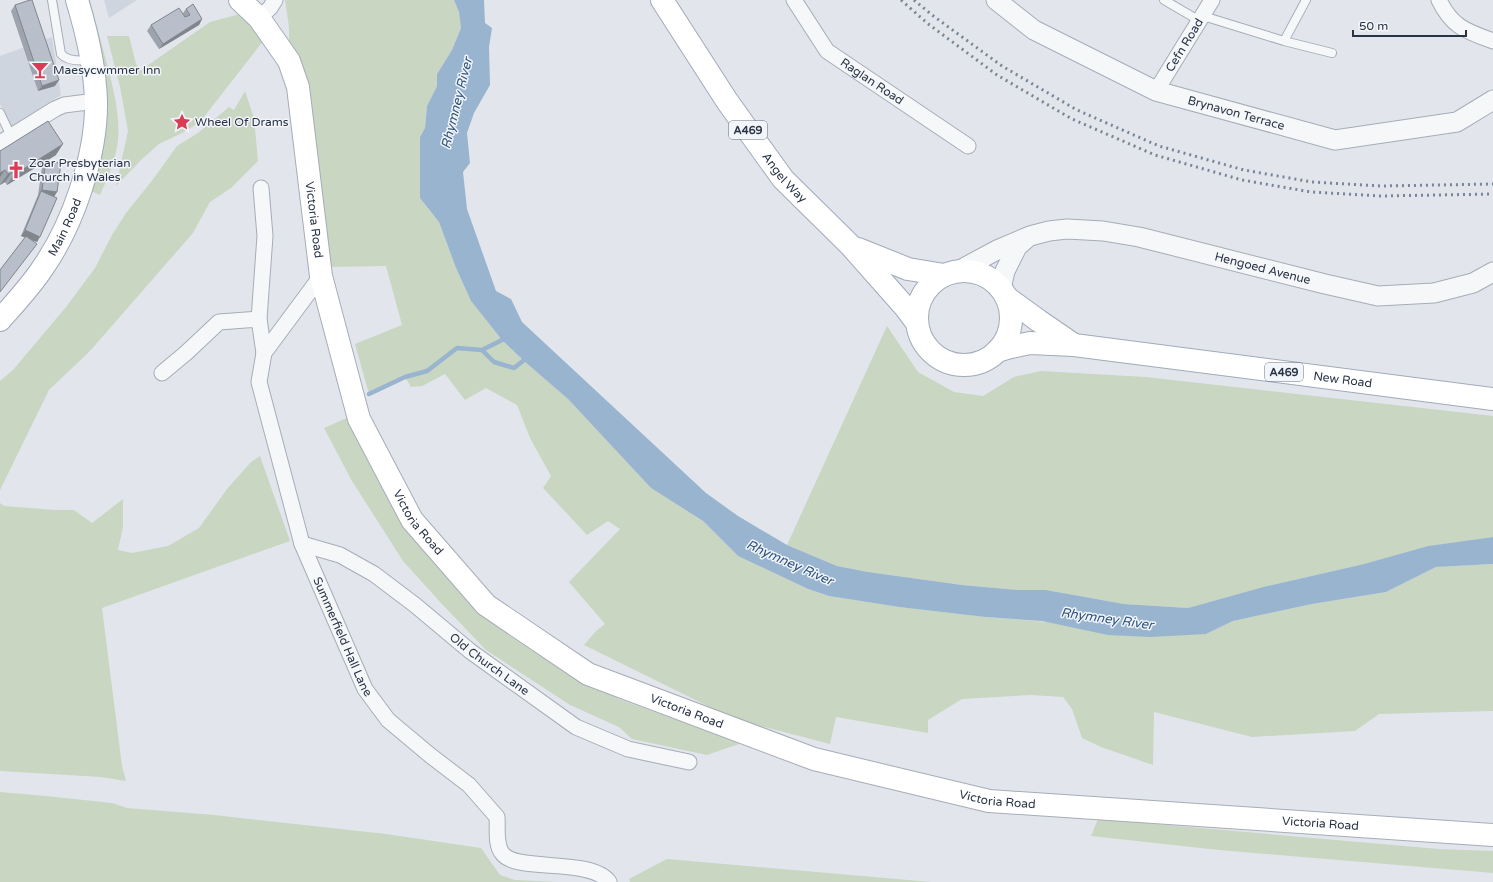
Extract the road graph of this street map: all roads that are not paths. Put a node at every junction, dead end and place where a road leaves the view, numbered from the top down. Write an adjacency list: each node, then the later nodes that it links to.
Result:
1 (52, 0): 17 (lane)
2 (77, 0): 17 (main road, Main Road)
3 (240, 0): 12 (main road, Victoria Road)
4 (275, 0): 12 (street)
5 (662, 0): 26 (main road, Angel Way / A469)
6 (794, 0): 23 (street, Raglan Road)
7 (996, 0): 18 (street, Brynavon Terrace)
8 (1164, 0): 13 (lane)
9 (1212, 0): 13 (street, Cefn Road)
10 (1306, 0): 14 (lane)
11 (1439, 0): 15 (street)
12 (259, 18): 29 (main road, Victoria Road)
13 (1201, 19): 14 (lane); 18 (street, Cefn Road)
14 (1284, 41): 16 (lane)
15 (1493, 41)
16 (1332, 53)
17 (92, 60): 20 (main road, Main Road)
18 (1156, 91): 19 (street, Brynavon Terrace)
19 (1493, 100)
20 (96, 101): 22 (street); 32 (main road, Main Road)
21 (0, 113): 22 (lane)
22 (6, 139)
23 (968, 146)
24 (262, 188): 31 (street)
25 (1030, 236): 27 (street, Hengoed Avenue); 28 (street, Hengoed Avenue); 30 (street, Hengoed Avenue)
26 (851, 246): 27 (main road, Angel Way / A469); 33 (main road, Angel Way / A469)
27 (951, 272): 30 (main road); 33 (main road)
28 (1493, 272)
29 (321, 276): 36 (street, Summerfield Hall Lane); 41 (main road, Victoria Road)
30 (1004, 293): 34 (main road, New Road / A469); 35 (main road)
31 (259, 319): 36 (street); 37 (street)
32 (0, 320)
33 (917, 323): 35 (main road)
34 (1074, 345): 35 (main road, New Road / A469); 38 (main road, New Road / A469)
35 (997, 352)
36 (264, 353): 39 (street, Summerfield Hall Lane)
37 (162, 373)
38 (1493, 399)
39 (302, 544): 40 (street, Old Church Lane); 42 (street, Summerfield Hall Lane)
40 (689, 762)
41 (1493, 835)
42 (609, 882)

